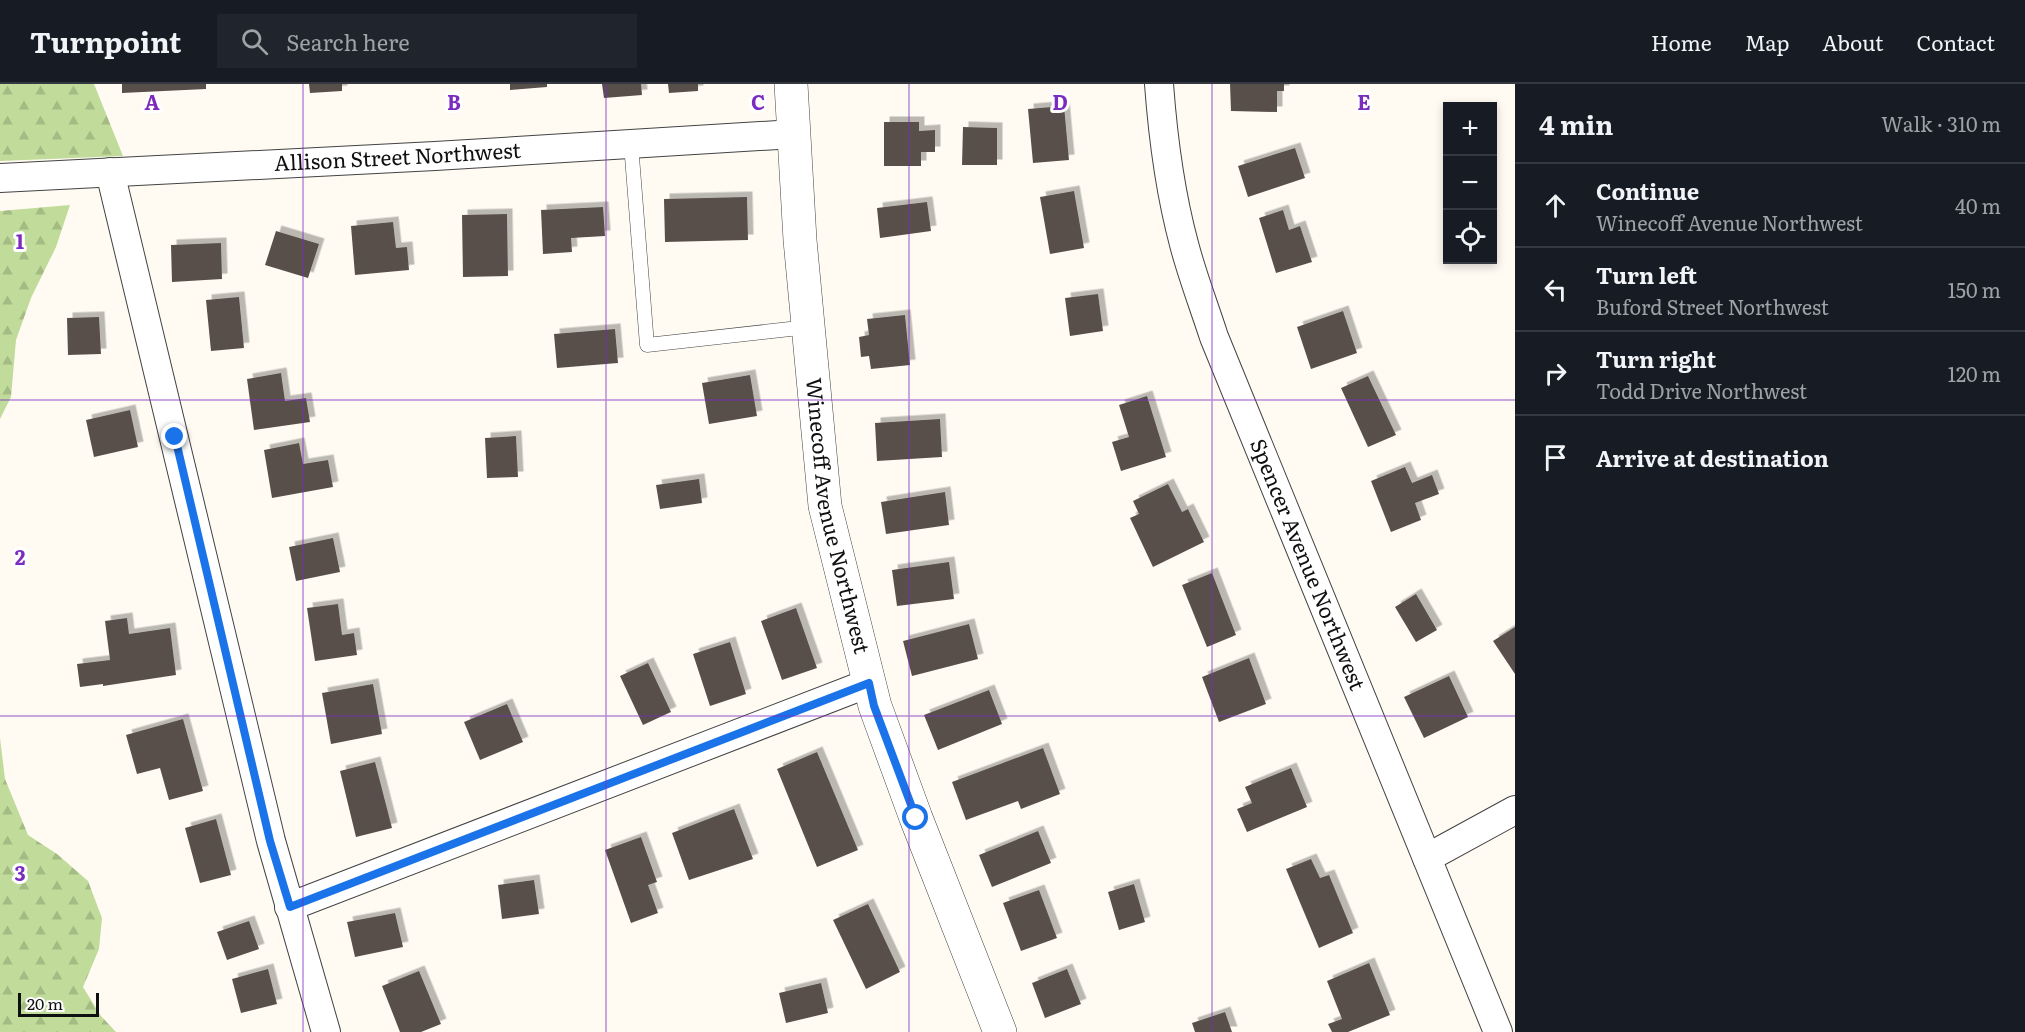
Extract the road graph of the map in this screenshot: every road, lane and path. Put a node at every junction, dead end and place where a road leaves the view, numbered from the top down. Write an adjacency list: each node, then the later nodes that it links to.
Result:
1 (790, 84): 3 (street, Winecoff Avenue Northwest)
2 (1159, 84): 10 (street, Spencer Avenue Northwest)
3 (794, 134): 4 (street, Allison Street Northwest); 7 (street, Winecoff Avenue Northwest)
4 (631, 144): 5 (street, Allison Street Northwest); 7 (lane)
5 (110, 172): 6 (street, Allison Street Northwest); 11 (street)
6 (0, 178)
7 (808, 327): 8 (street, Winecoff Avenue Northwest)
8 (869, 683): 11 (street); 13 (street, Winecoff Avenue Northwest)
9 (1515, 810): 10 (street)
10 (1427, 858): 14 (street, Spencer Avenue Northwest)
11 (290, 907): 12 (street)
12 (326, 1032)
13 (1000, 1032)
14 (1498, 1032)

